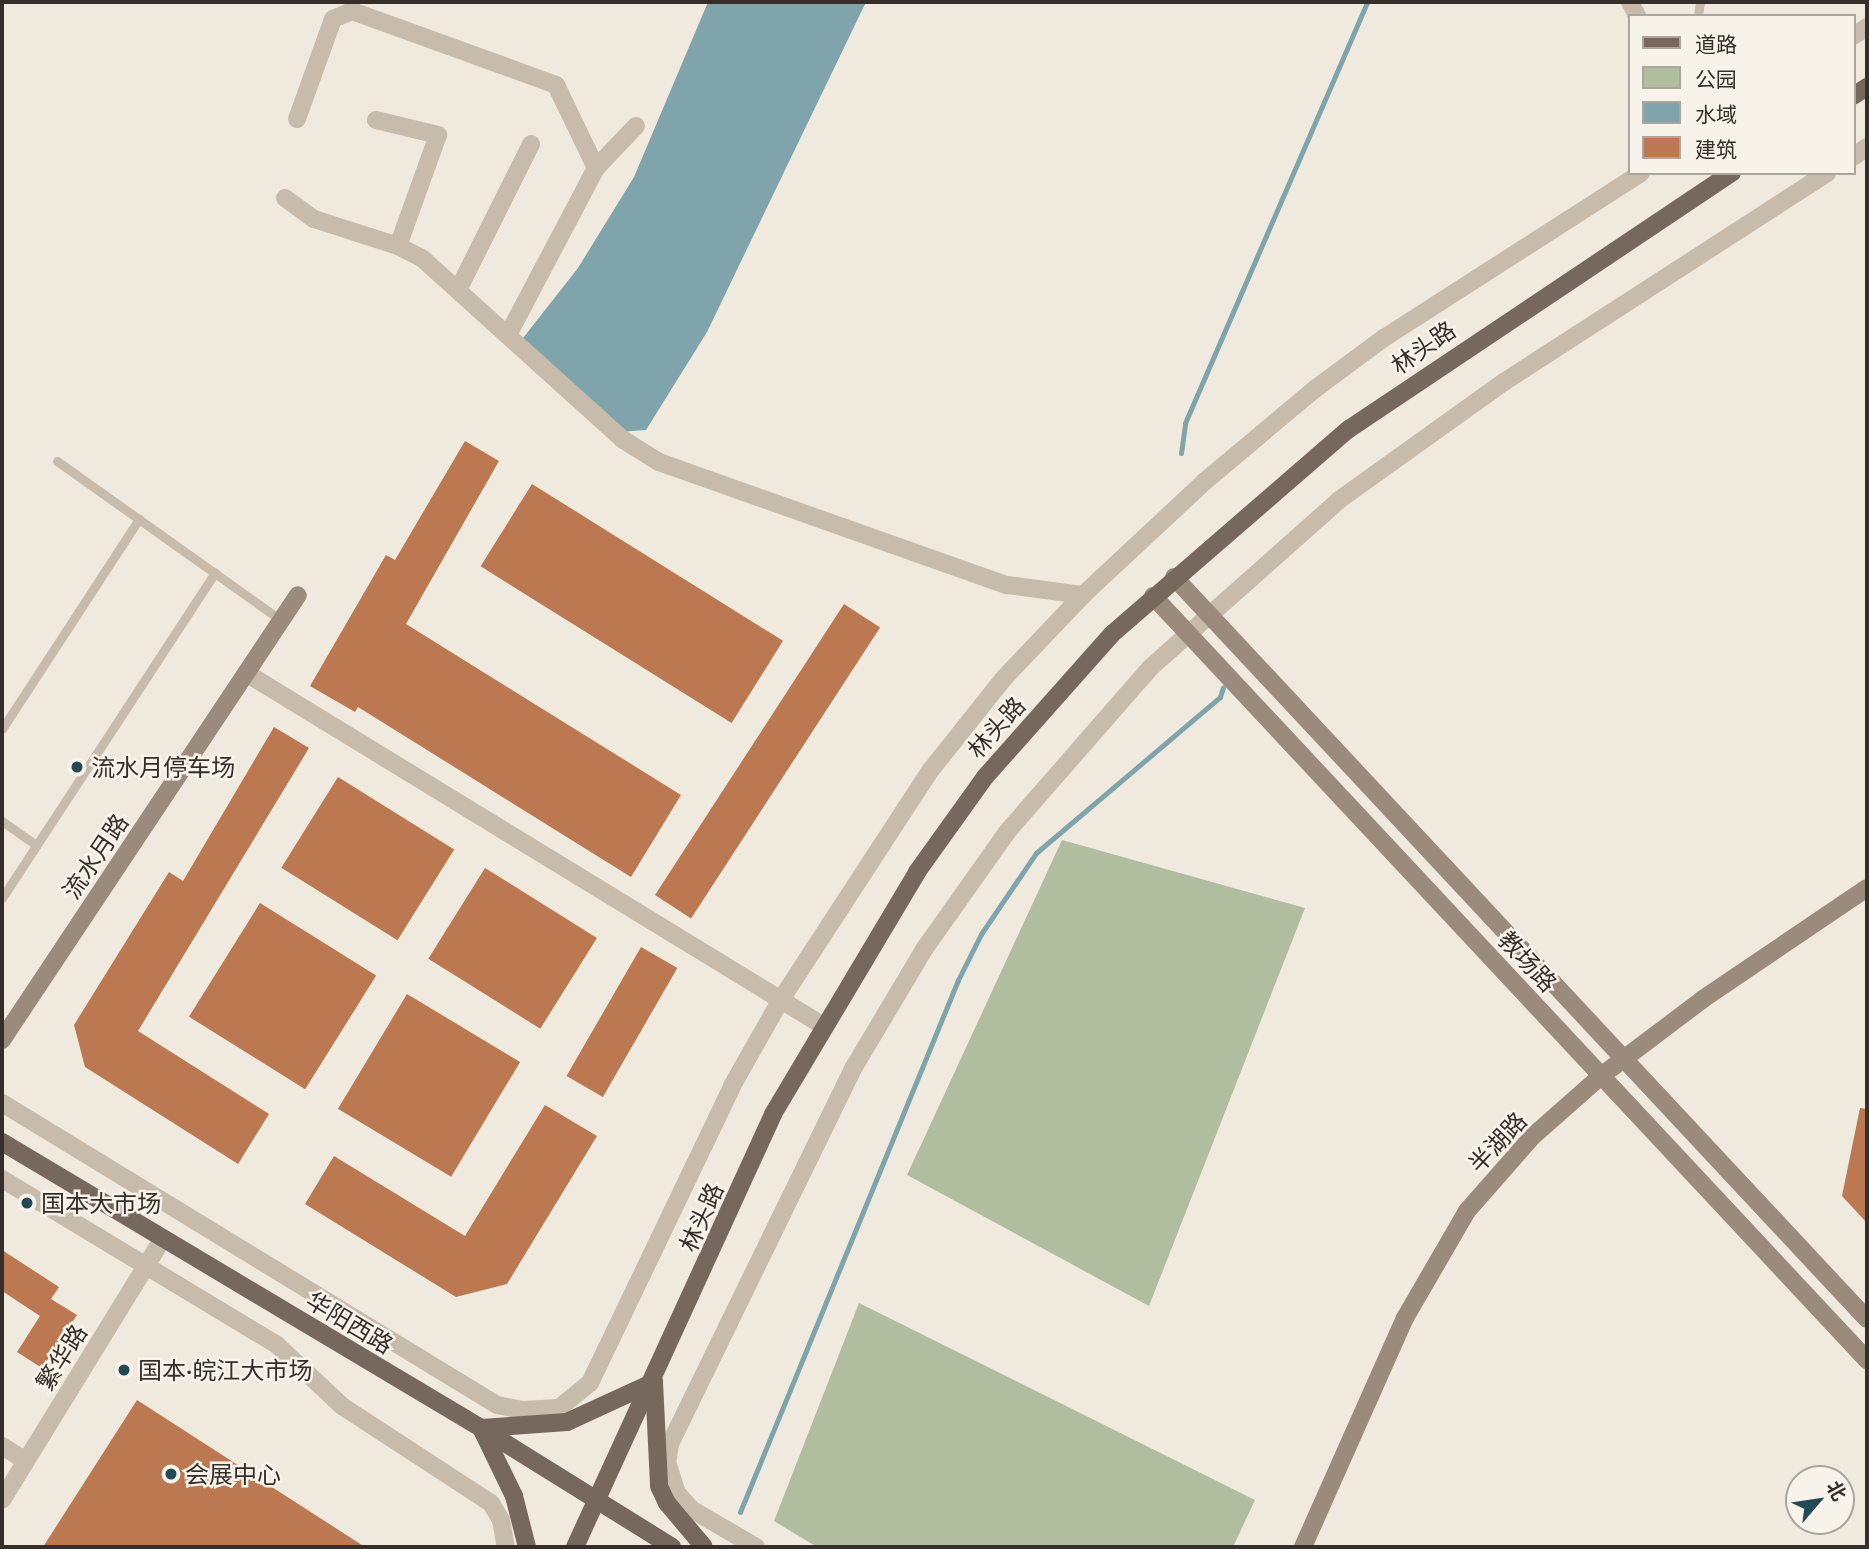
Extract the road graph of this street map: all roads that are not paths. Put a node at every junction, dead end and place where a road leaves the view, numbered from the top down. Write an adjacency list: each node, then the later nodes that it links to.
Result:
1 (297, 119): 5 (street)
2 (376, 120): 10 (street)
3 (636, 126): 5 (street)
4 (531, 144): 11 (street)
5 (596, 168): 12 (street)
6 (1638, 175): 18 (street)
7 (1729, 175): 16 (main road, 林头路)
8 (1824, 175): 20 (street)
9 (285, 198): 10 (street)
10 (398, 246): 11 (street)
11 (459, 288): 12 (street)
12 (508, 335): 18 (street)
13 (57, 461): 14 (lane)
14 (139, 519): 15 (lane); 24 (lane)
15 (215, 573): 21 (lane); 26 (lane)
16 (1174, 577): 19 (main road, 林头路); 20 (main road, 教场路)
17 (298, 595): 21 (main road, 流水月路)
18 (1083, 595): 29 (street)
19 (1153, 596): 22 (main road, 教场路); 30 (main road, 林头路)
20 (1209, 615): 22 (street); 32 (main road, 教场路)
21 (281, 620): 23 (main road, 流水月路)
22 (1189, 634): 33 (main road, 教场路); 52 (street)
23 (246, 673): 29 (street); 31 (main road, 流水月路)
24 (2, 729)
25 (2, 821): 26 (lane)
26 (36, 845): 28 (lane)
27 (1867, 888): 32 (main road, 半湖路)
28 (2, 898)
29 (780, 1001): 30 (street); 34 (street)
30 (822, 1025): 41 (main road, 林头路)
31 (2, 1040)
32 (1624, 1059): 33 (main road, 半湖路); 39 (main road, 教场路)
33 (1601, 1076): 40 (main road, 教场路); 53 (main road, 半湖路)
34 (2, 1103)
35 (2, 1142): 37 (main road, 华阳西路)
36 (2, 1179): 38 (street)
37 (162, 1240): 38 (street, 繁华路); 42 (main road, 华阳西路)
38 (146, 1266): 44 (street, 繁华路); 47 (street)
39 (1867, 1319)
40 (1867, 1360)
41 (654, 1382): 42 (main road); 46 (main road, 林头路); 51 (main road)
42 (481, 1428): 46 (main road, 华阳西路); 48 (main road)
43 (2, 1446): 44 (street)
44 (26, 1461): 45 (street, 繁华路)
45 (2, 1500)
46 (597, 1500): 49 (main road, 林头路); 50 (main road, 华阳西路)
47 (506, 1547)
48 (527, 1547)
49 (575, 1547)
50 (672, 1547)
51 (704, 1547)
52 (756, 1547)
53 (1303, 1547)

